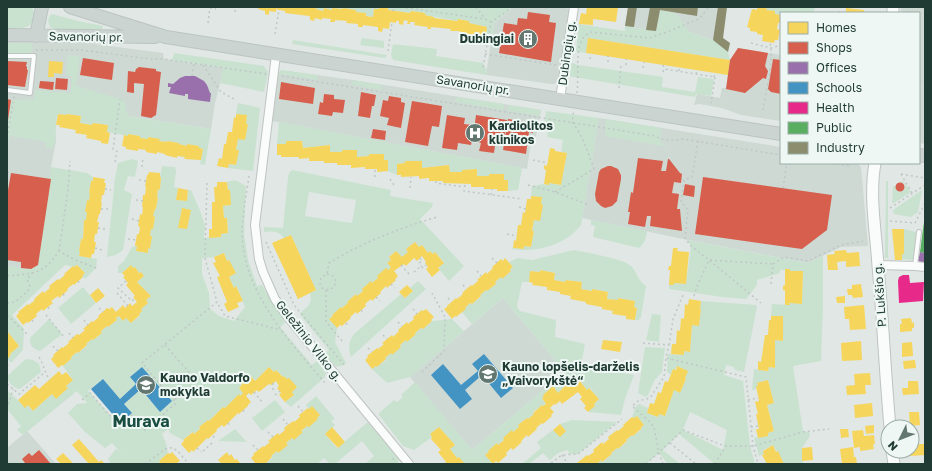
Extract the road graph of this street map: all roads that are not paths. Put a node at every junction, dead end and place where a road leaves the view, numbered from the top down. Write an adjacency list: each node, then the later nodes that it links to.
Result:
1 (42, 7): 5 (main road)
2 (70, 7): 6 (main road, Savanorių pr.)
3 (574, 7): 10 (street, Dubingių g.)
4 (7, 35): 5 (main road, Savanorių pr.)
5 (36, 36): 6 (main road, Savanorių pr.)
6 (166, 37): 7 (main road, Savanorių pr.)
7 (276, 55): 10 (main road, Savanorių pr.); 18 (street, Geležinio Vilko g.)
8 (7, 56): 9 (lane)
9 (7, 90)
10 (560, 99): 11 (main road, Savanorių pr.)
11 (780, 134)
12 (875, 164): 14 (main road, P. Lukšio g.)
13 (919, 232): 15 (lane)
14 (878, 264): 15 (street); 17 (main road, P. Lukšio g.)
15 (915, 266): 16 (street)
16 (925, 268)
17 (889, 419)
18 (409, 464)

